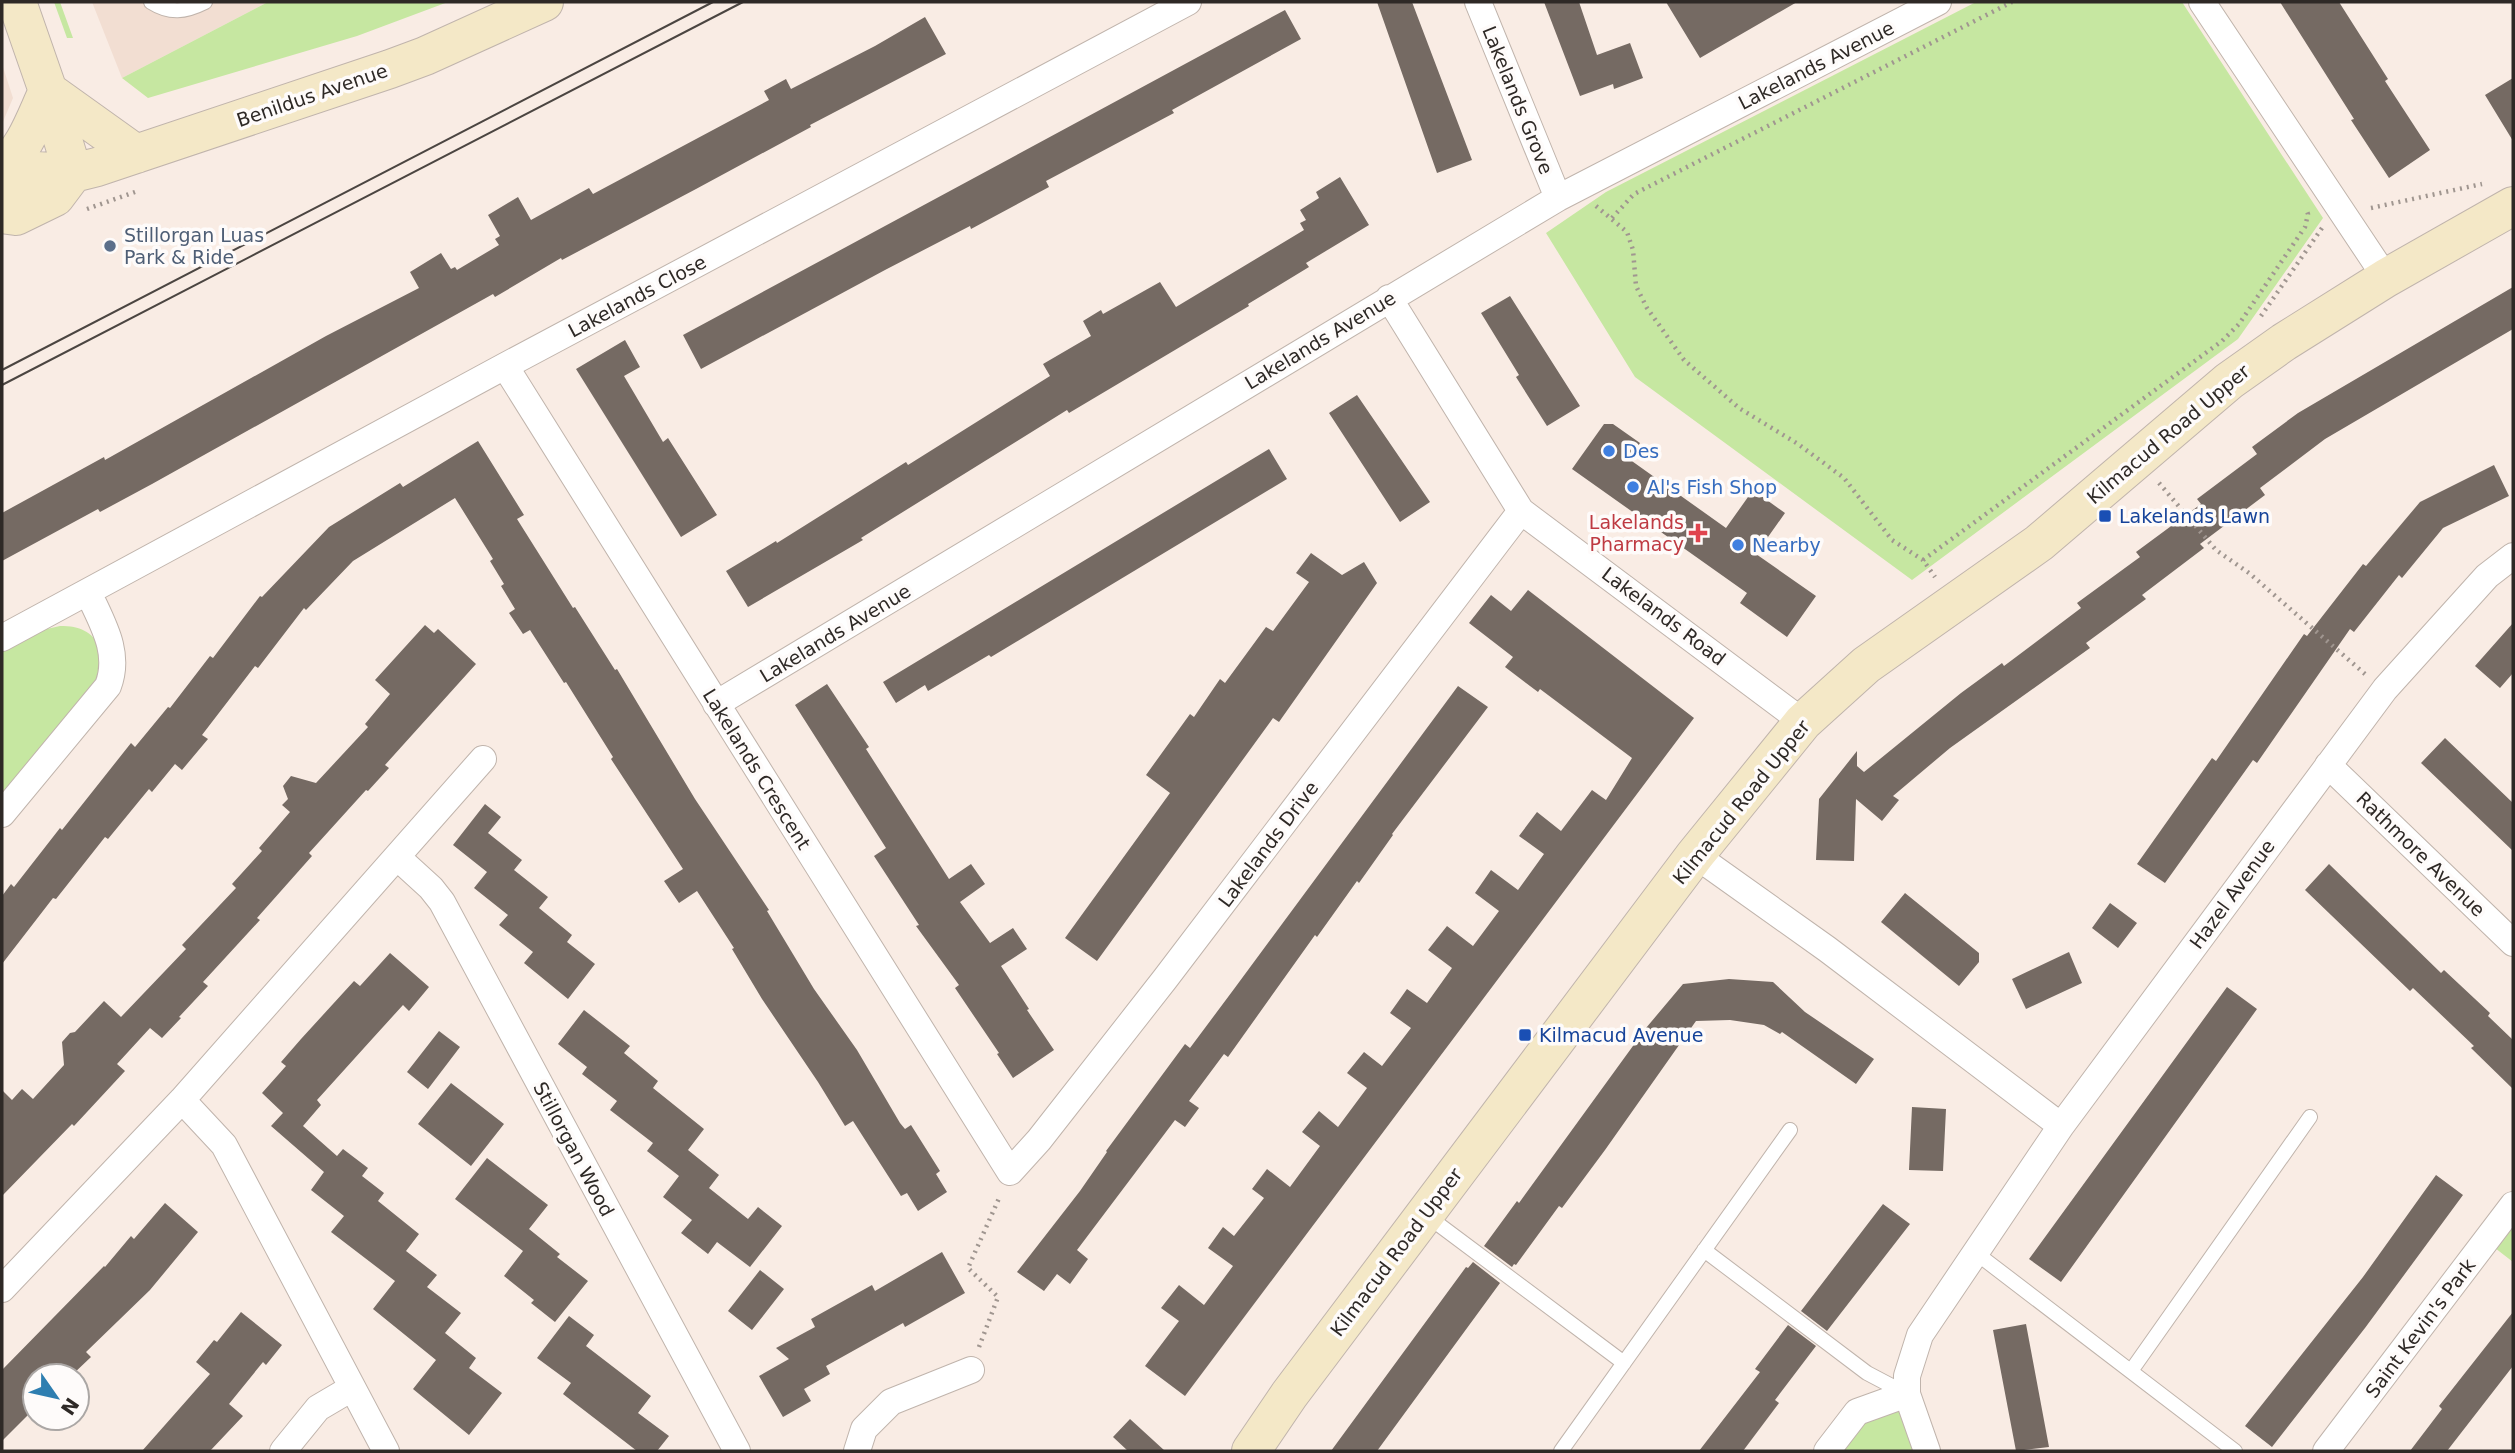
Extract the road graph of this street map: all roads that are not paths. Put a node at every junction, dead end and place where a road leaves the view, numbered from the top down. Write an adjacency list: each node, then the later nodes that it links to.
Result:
1 (17, 2): 9 (street)
2 (151, 2): 3 (lane)
3 (205, 2)
4 (544, 2): 10 (street, Benildus Avenue)
5 (1188, 2): 19 (street, Lakelands Close)
6 (1478, 2): 15 (street, Lakelands Grove)
7 (1938, 2): 15 (street, Lakelands Avenue)
8 (2202, 2): 17 (street)
9 (48, 91): 10 (street); 11 (street); 12 (street)
10 (136, 153): 12 (street, Benildus Avenue)
11 (2, 167)
12 (73, 173): 13 (street, Benildus Avenue); 16 (street)
13 (2, 193)
14 (2502, 194): 17 (street, Kilmacud Road Upper)
15 (1558, 198): 18 (street, Lakelands Avenue)
16 (2, 214)
17 (2386, 278): 25 (street, Kilmacud Road Upper)
18 (1390, 298): 20 (street, Lakelands Road); 24 (street, Lakelands Avenue)
19 (505, 366): 22 (street, Lakelands Close); 24 (street, Lakelands Crescent)
20 (1521, 511): 25 (street, Lakelands Road); 36 (street, Lakelands Drive)
21 (2513, 556): 27 (street, Hazel Avenue)
22 (88, 592): 23 (street, Lakelands Close); 28 (street)
23 (2, 638)
24 (716, 704): 36 (street, Lakelands Crescent)
25 (1803, 722): 29 (street, Kilmacud Road Upper)
26 (482, 759): 30 (street)
27 (2328, 765): 31 (street, Rathmore Avenue); 34 (street, Hazel Avenue)
28 (2, 814)
29 (1695, 855): 34 (street); 38 (street, Kilmacud Road Upper)
30 (397, 857): 32 (street); 49 (street, Stillorgan Wood)
31 (2513, 943)
32 (182, 1100): 41 (street); 45 (street)
33 (2309, 1117): 44 (lane)
34 (2061, 1126): 40 (street, Hazel Avenue)
35 (1790, 1130): 39 (lane)
36 (1010, 1172)
37 (2513, 1205): 56 (street, Saint Kevin's Park)
38 (1425, 1214): 42 (lane); 51 (street, Kilmacud Road Upper)
39 (1704, 1250): 42 (lane); 46 (lane)
40 (1976, 1253): 44 (lane); 46 (street, Hazel Avenue)
41 (2, 1289)
42 (1624, 1363): 52 (lane)
43 (971, 1370): 50 (street)
44 (2131, 1371): 55 (lane)
45 (352, 1388): 47 (street); 48 (street)
46 (1907, 1394): 53 (street); 54 (street)
47 (283, 1451)
48 (386, 1451)
49 (737, 1451)
50 (857, 1451)
51 (1251, 1451)
52 (1561, 1451)
53 (1827, 1451)
54 (1927, 1451)
55 (2235, 1451)
56 (2326, 1451)

